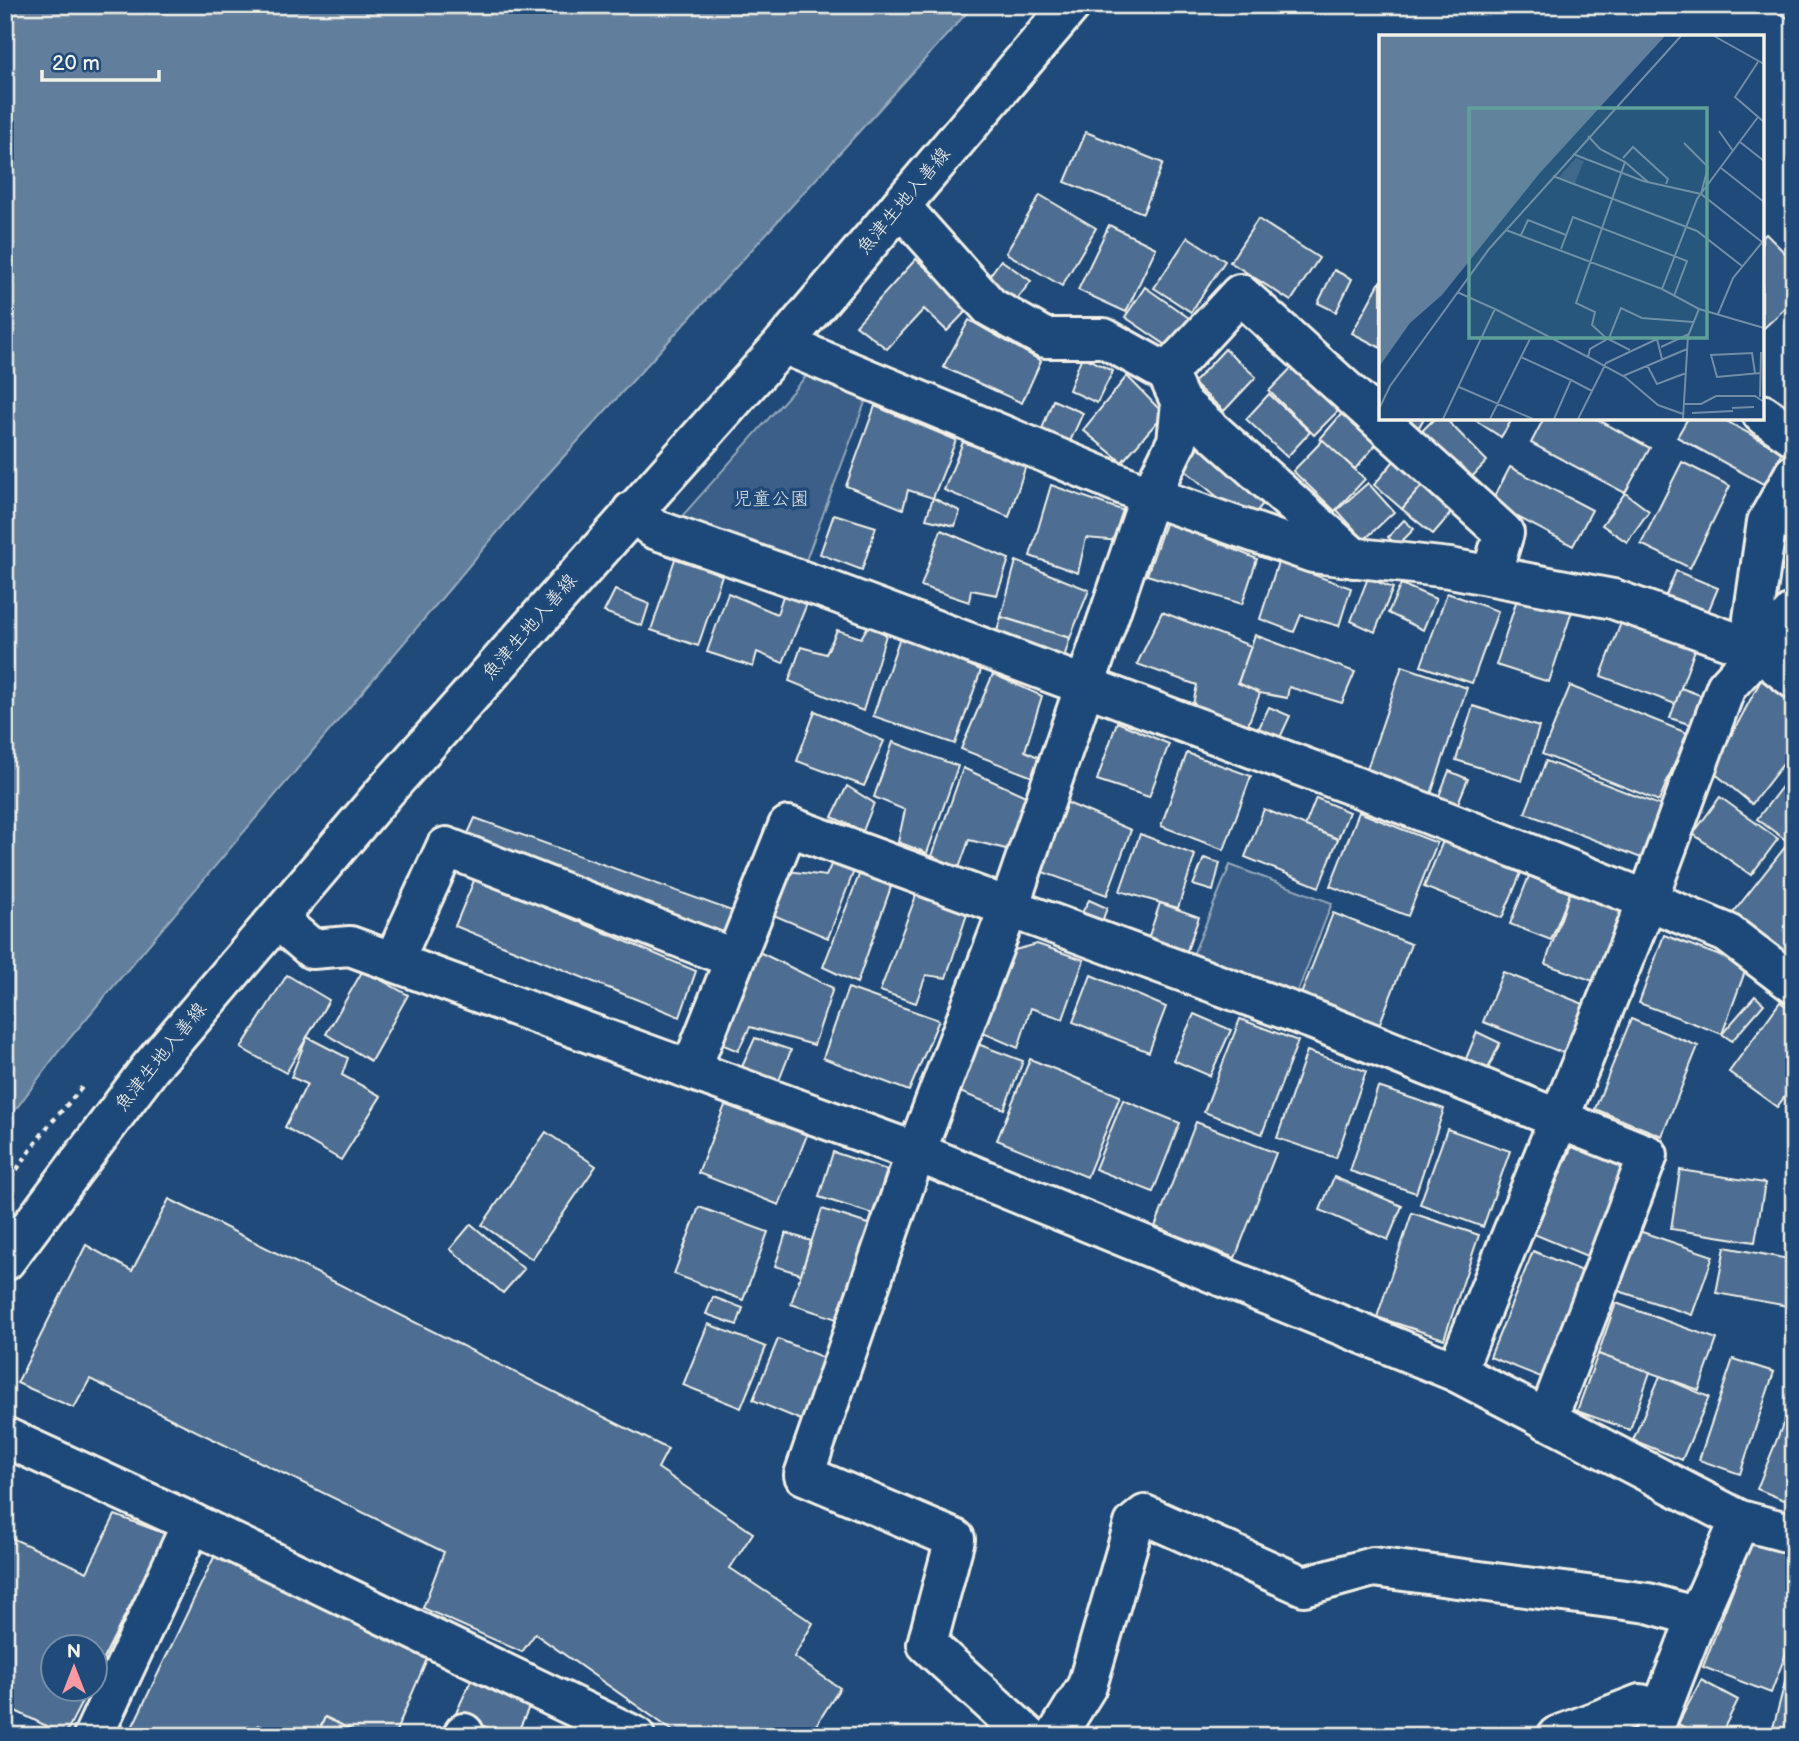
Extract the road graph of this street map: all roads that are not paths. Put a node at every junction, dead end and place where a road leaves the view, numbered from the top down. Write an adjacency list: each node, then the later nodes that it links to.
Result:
1 (1071, 5): 2 (street, 魚津生地入善線)
2 (900, 206): 3 (street, 魚津生地入善線); 4 (street)
3 (783, 344): 10 (street); 11 (street, 魚津生地入善線)
4 (1174, 388): 6 (street); 10 (street); 12 (street)
5 (1764, 415): 8 (street)
6 (1379, 420)
7 (1379, 420): 13 (street)
8 (1794, 436)
9 (1794, 474): 15 (street)
10 (1150, 496): 12 (street); 17 (street)
11 (632, 511): 17 (street); 20 (street, 魚津生地入善線)
12 (1354, 558): 13 (street)
13 (1491, 575): 15 (street)
14 (1794, 612): 15 (street)
15 (1757, 650): 16 (street); 18 (street)
16 (1794, 680)
17 (1085, 687): 18 (street); 19 (street)
18 (1647, 900): 23 (street); 25 (street)
19 (1009, 907): 21 (street); 25 (street); 26 (street)
20 (276, 919): 22 (street); 27 (street, 魚津生地入善線)
21 (735, 958): 22 (street); 24 (street)
22 (394, 960): 24 (street)
23 (1794, 984)
24 (691, 1069): 26 (street)
25 (1558, 1120): 28 (street); 29 (street)
26 (916, 1152): 28 (street); 38 (street)
27 (5, 1261)
28 (1456, 1372): 29 (street)
29 (1547, 1420): 31 (street)
30 (5, 1437): 32 (street)
31 (1740, 1520): 33 (street); 34 (street)
32 (192, 1523): 36 (street); 37 (street)
33 (1794, 1534)
34 (1697, 1617): 35 (street); 39 (street)
35 (1658, 1722): 40 (street)
36 (93, 1736)
37 (635, 1736)
38 (1028, 1736)
39 (1056, 1736)
40 (1557, 1736)

